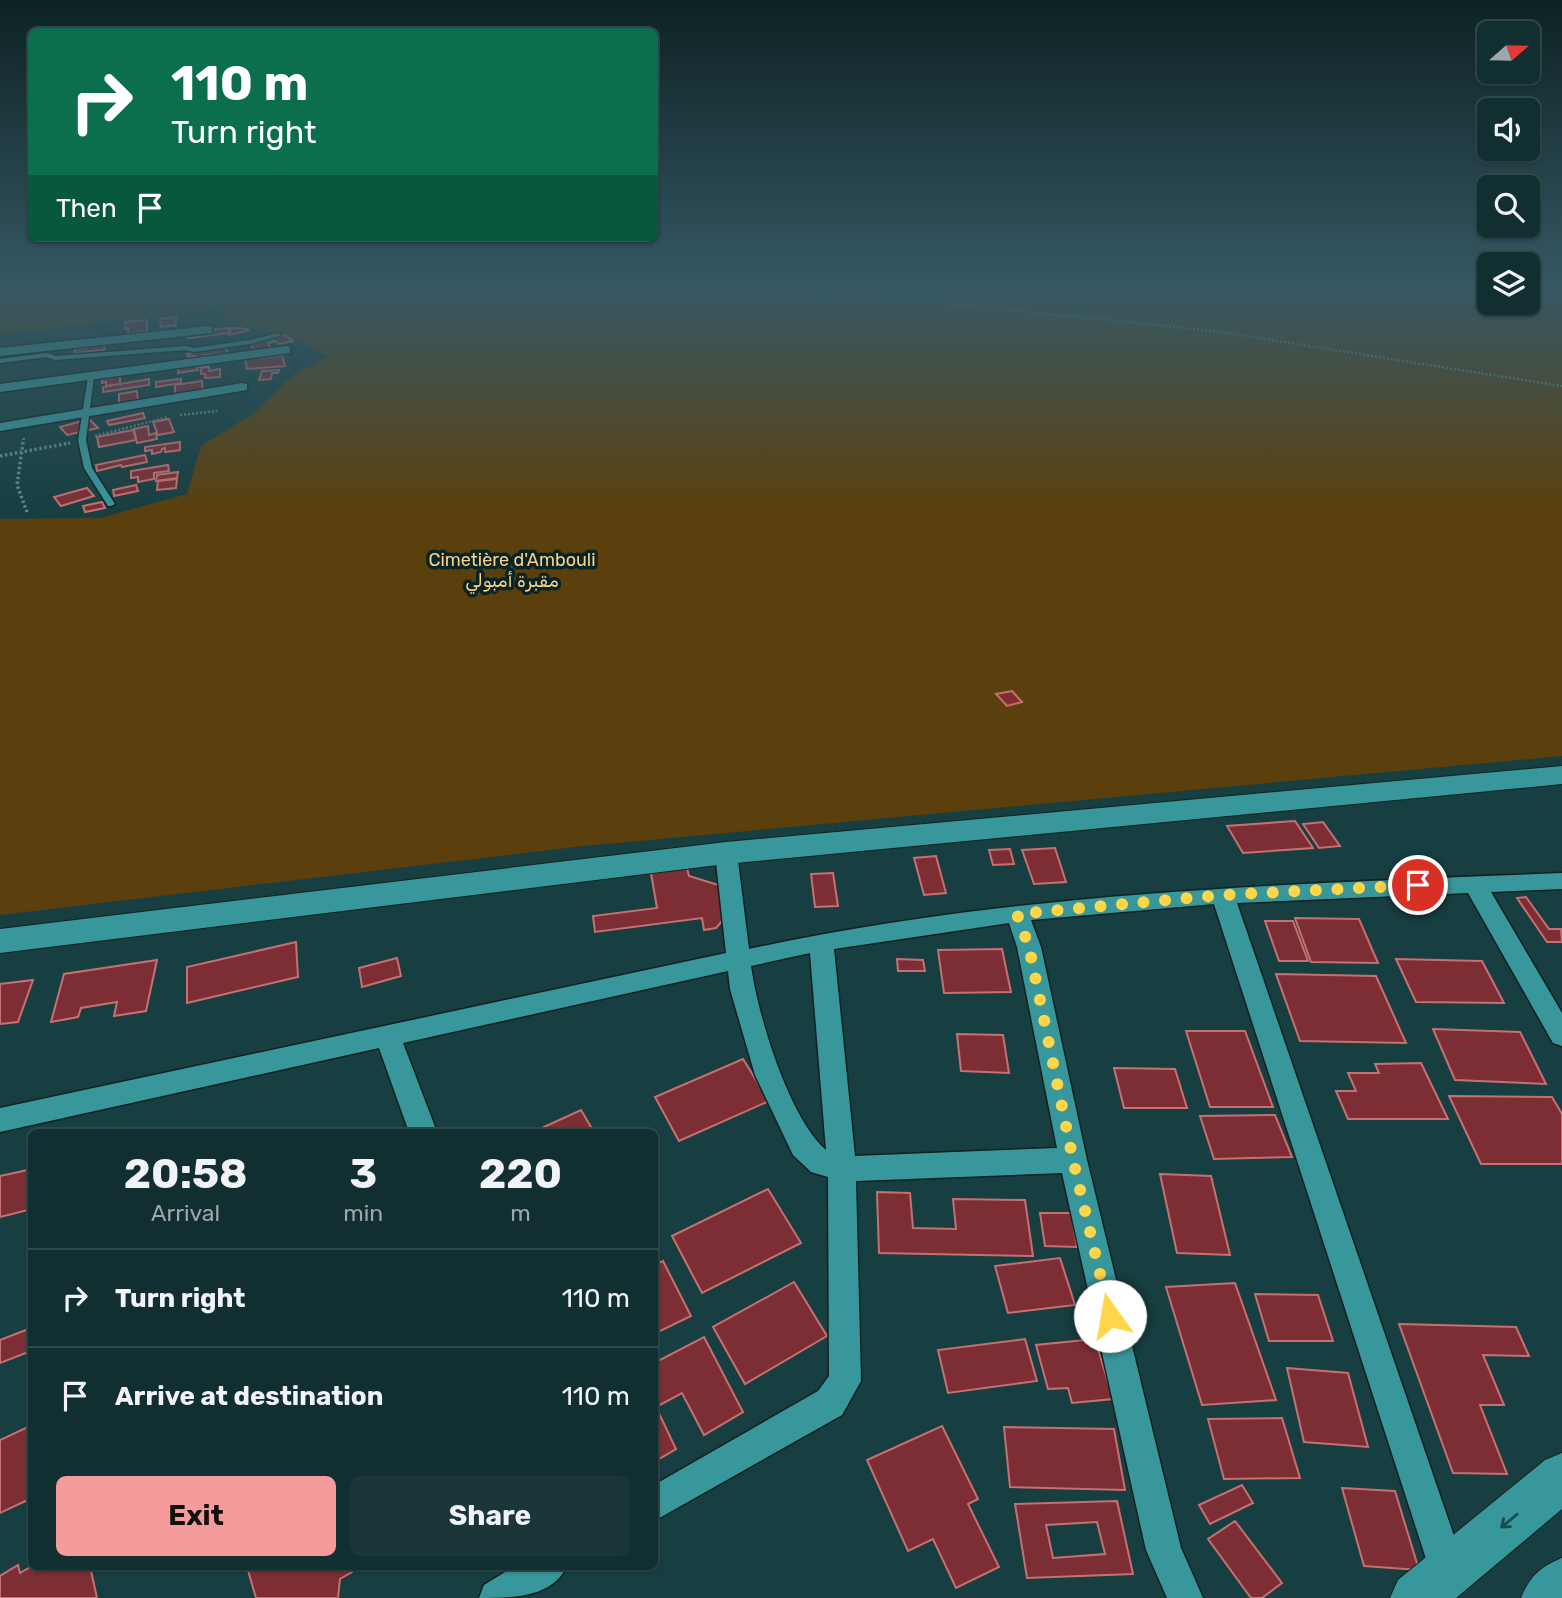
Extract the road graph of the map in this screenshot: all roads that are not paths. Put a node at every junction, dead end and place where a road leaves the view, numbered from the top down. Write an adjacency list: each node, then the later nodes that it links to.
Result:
1 (188, 364): 2 (street)
2 (91, 377): 4 (street); 5 (lane)
3 (242, 387): 5 (street)
4 (0, 388)
5 (85, 412): 6 (street); 7 (lane)
6 (0, 427)
7 (111, 504)
8 (1562, 775): 9 (street)
9 (726, 853): 14 (street); 16 (street)
10 (1562, 881): 11 (street)
11 (1474, 883): 12 (street); 17 (street)
12 (1223, 895): 13 (street); 26 (street)
13 (1017, 914): 15 (street); 21 (street)
14 (0, 941)
15 (821, 942): 16 (street); 22 (street)
16 (737, 960): 18 (street); 22 (street)
17 (1562, 1036)
18 (388, 1038): 19 (street); 20 (street)
19 (0, 1120)
20 (422, 1129)
21 (1073, 1160): 22 (street); 29 (street)
22 (842, 1170): 24 (street)
23 (1562, 1477): 26 (street, one-way to 26)
24 (658, 1502)
25 (542, 1570): 28 (street)
26 (1432, 1584)
27 (1562, 1584): 30 (street)
28 (496, 1598)
29 (1185, 1598)
30 (1547, 1598)

